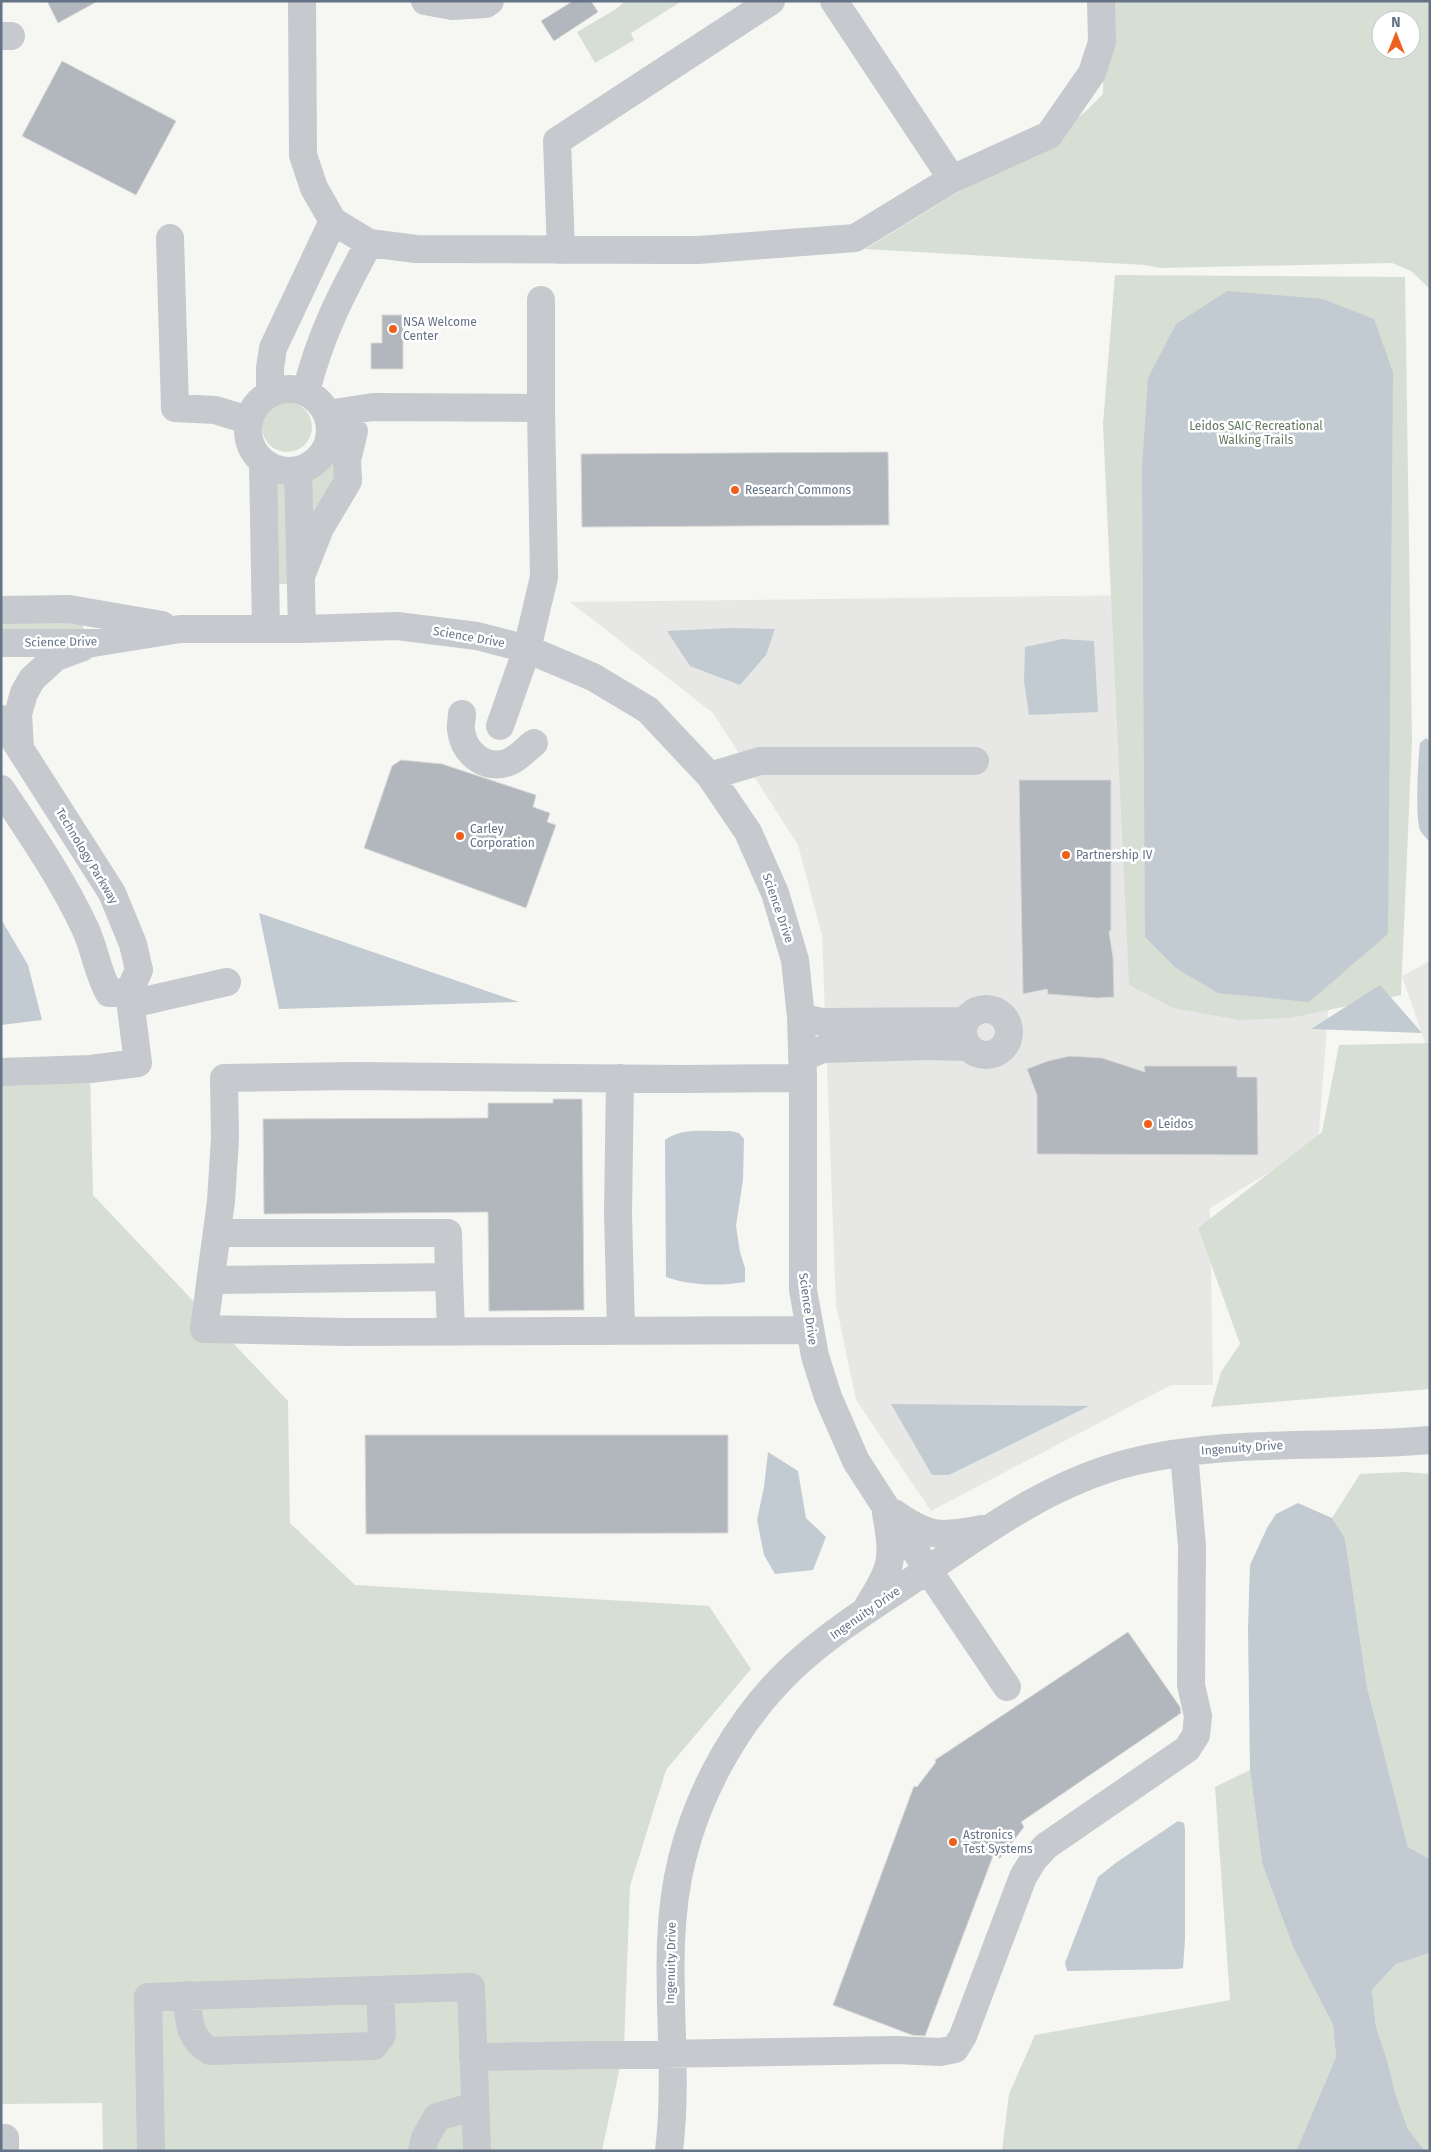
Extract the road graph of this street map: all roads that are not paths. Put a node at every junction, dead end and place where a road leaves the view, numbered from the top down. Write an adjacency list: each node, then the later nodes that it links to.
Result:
1 (302, 1): 8 (street)
2 (425, 1): 3 (street)
3 (490, 1)
4 (771, 1): 11 (street)
5 (834, 1): 7 (street)
6 (1101, 1): 7 (street)
7 (952, 179): 11 (street)
8 (333, 222): 10 (street); 14 (street)
9 (170, 238): 17 (street)
10 (369, 243): 11 (street); 13 (street)
11 (561, 250)
12 (541, 300): 15 (street)
13 (306, 392): 14 (street); 16 (street)
14 (270, 393): 17 (street)
15 (541, 408): 16 (street); 27 (street)
16 (327, 414): 19 (street); 20 (street)
17 (248, 420): 18 (street)
18 (264, 462): 19 (street); 23 (street)
19 (298, 470): 20 (street)
20 (301, 576): 24 (street)
21 (1, 610): 22 (street, Science Drive)
22 (180, 629): 23 (street, Science Drive); 26 (street, Science Drive)
23 (266, 629): 24 (street, Science Drive)
24 (302, 629): 27 (street, Science Drive)
25 (1, 643): 26 (street, Science Drive)
26 (93, 643): 32 (street)
27 (527, 649): 30 (street); 34 (street, Science Drive)
28 (462, 714): 31 (street)
29 (1, 719): 32 (street, Technology Parkway)
30 (500, 726)
31 (534, 742)
32 (20, 748): 37 (street, Technology Parkway)
33 (975, 761): 34 (street)
34 (710, 776): 38 (street, Science Drive)
35 (1, 789): 37 (street)
36 (227, 982): 37 (street)
37 (130, 998): 40 (street)
38 (801, 1017): 39 (street, Science Drive); 39 (street)
39 (803, 1068): 41 (street); 47 (street, Science Drive)
40 (1, 1072)
41 (620, 1078): 42 (street); 46 (street)
42 (217, 1233): 43 (street); 44 (street)
43 (449, 1277): 44 (street); 45 (street)
44 (211, 1280): 45 (street)
45 (451, 1330): 46 (street)
46 (621, 1330): 47 (street)
47 (810, 1330): 50 (street, Science Drive)
48 (1430, 1440): 49 (street, Ingenuity Drive)
49 (1184, 1453): 51 (street, Ingenuity Drive); 57 (street)
50 (885, 1506): 51 (street); 52 (street, Science Drive); 53 (street)
51 (989, 1528): 52 (street, Ingenuity Drive)
52 (928, 1569): 53 (street, Ingenuity Drive); 54 (street, Science Drive)
53 (865, 1612): 57 (street, Ingenuity Drive)
54 (1006, 1687)
55 (380, 1990): 56 (street); 56 (street); 58 (street)
56 (187, 1995): 62 (street)
57 (672, 2054): 58 (street); 65 (street, Ingenuity Drive)
58 (473, 2057): 59 (street)
59 (475, 2106): 63 (street); 64 (street)
60 (1, 2138): 61 (street)
61 (6, 2151)
62 (151, 2151)
63 (422, 2151)
64 (477, 2151)
65 (669, 2151)

